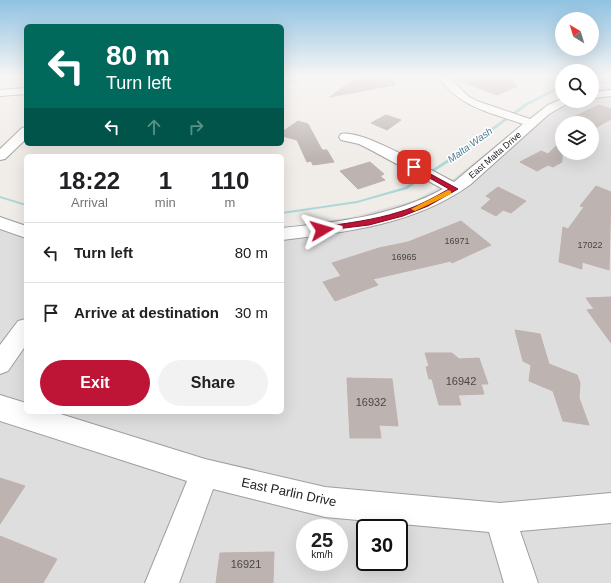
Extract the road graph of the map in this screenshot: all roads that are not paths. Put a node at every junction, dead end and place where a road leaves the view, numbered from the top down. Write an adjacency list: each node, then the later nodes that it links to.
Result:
1 (476, 104): 3 (street)
2 (555, 106): 3 (street, East Malta Drive)
3 (531, 123): 7 (street, East Malta Drive)
4 (24, 134): 6 (street)
5 (345, 137): 7 (street)
6 (0, 156)
7 (455, 189): 10 (street, East Malta Drive)
8 (0, 223): 9 (street)
9 (24, 231)
10 (284, 234)
11 (24, 331): 12 (street)
12 (0, 363)
13 (0, 408): 14 (street, East Parlin Drive)
14 (205, 473): 16 (street, East Parlin Drive); 17 (street)
15 (611, 508): 16 (street, East Parlin Drive)
16 (500, 518): 18 (street)
17 (162, 583)
18 (521, 583)

